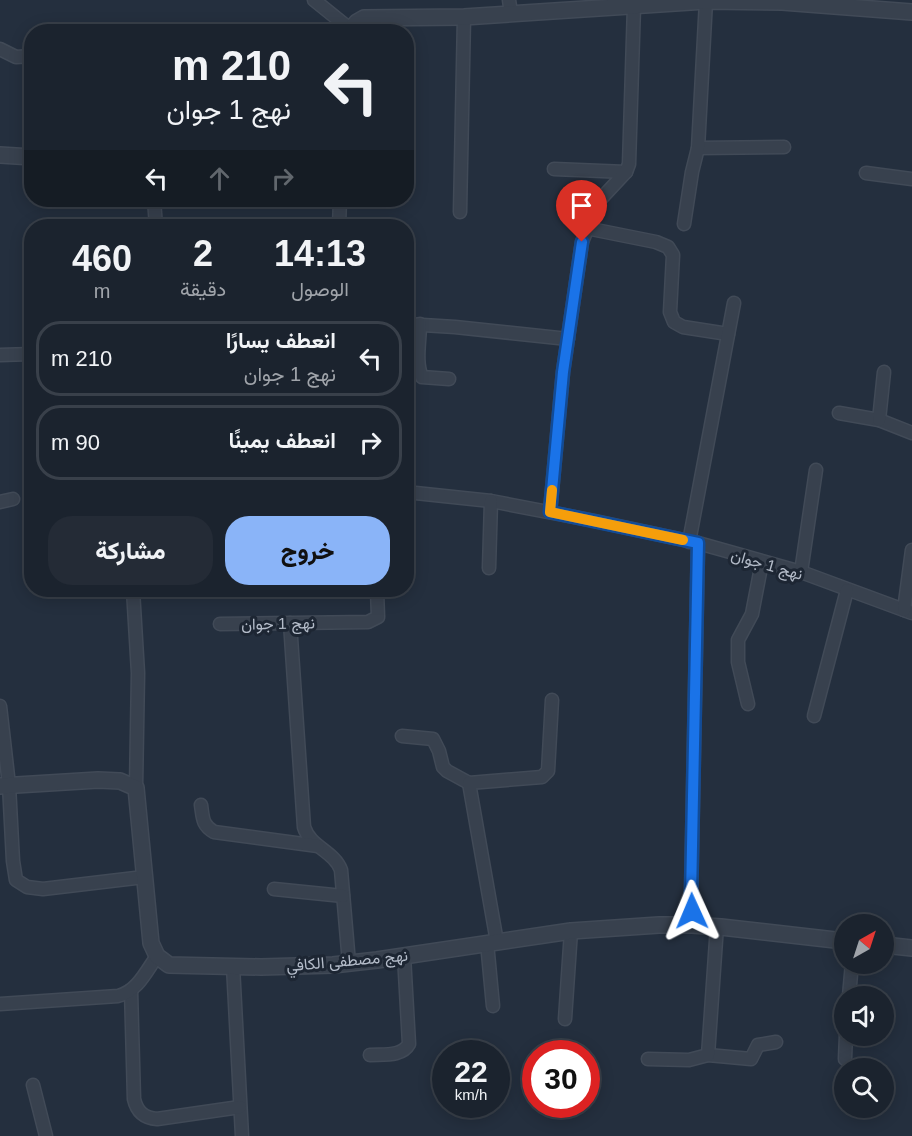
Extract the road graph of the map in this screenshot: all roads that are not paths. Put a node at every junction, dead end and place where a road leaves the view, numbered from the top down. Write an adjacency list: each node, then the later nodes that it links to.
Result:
1 (314, 0): 9 (street)
2 (706, 1): 3 (street); 5 (street); 14 (street)
3 (783, 1): 7 (street)
4 (615, 4): 5 (street); 6 (street)
5 (634, 6): 18 (street)
6 (510, 7): 8 (street)
7 (912, 12)
8 (464, 17): 10 (street); 21 (street)
9 (342, 24)
10 (355, 24)
11 (0, 49): 12 (street)
12 (24, 56)
13 (784, 147): 14 (street)
14 (698, 148): 22 (street)
15 (0, 155): 16 (street)
16 (24, 156)
17 (554, 169): 18 (street)
18 (626, 172): 23 (street)
19 (866, 173): 20 (street)
20 (912, 179)
21 (460, 212)
22 (684, 224)
23 (586, 228): 27 (street); 28 (street)
24 (734, 303): 27 (street)
25 (414, 324): 26 (street)
26 (420, 324): 28 (street); 32 (street)
27 (728, 334): 40 (street)
28 (568, 339): 39 (street)
29 (24, 354): 30 (street)
30 (0, 355)
31 (884, 372): 34 (street)
32 (448, 379)
33 (839, 413): 34 (street)
34 (879, 420): 35 (street)
35 (912, 433)
36 (816, 470): 44 (street)
37 (414, 492): 38 (street, نهج 1 جوان)
38 (491, 501): 39 (street, نهج 1 جوان); 43 (street)
39 (550, 512): 40 (street, نهج 1 جوان)
40 (694, 543): 42 (street, نهج 1 جوان); 64 (street)
41 (912, 550): 48 (street)
42 (762, 562): 44 (street, نهج 1 جوان); 52 (street)
43 (489, 568)
44 (801, 572): 45 (street, نهج 1 جوان)
45 (848, 590): 48 (street, نهج 1 جوان); 54 (street)
46 (133, 597): 58 (street)
47 (377, 597): 49 (street, نهج 1 جوان)
48 (908, 611)
49 (290, 623): 50 (street, نهج 1 جوان); 60 (street)
50 (220, 624)
51 (552, 700): 56 (street)
52 (748, 704)
53 (0, 706): 57 (street)
54 (814, 716)
55 (402, 736): 56 (street)
56 (469, 783): 68 (street)
57 (4, 785): 58 (street); 61 (street)
58 (136, 788): 61 (street)
59 (201, 805): 60 (street)
60 (318, 846): 63 (street)
61 (144, 877): 71 (street)
62 (274, 889): 63 (street)
63 (343, 896): 73 (street)
64 (692, 925): 65 (street, نهج مصطفى الكافي); 66 (street, نهج مصطفى الكافي)
65 (717, 926): 67 (street, نهج مصطفى الكافي); 81 (street)
66 (571, 931): 68 (street, نهج مصطفى الكافي); 78 (street)
67 (834, 940)
68 (492, 942): 72 (street, نهج مصطفى الكافي); 77 (street)
69 (894, 946): 70 (street)
70 (912, 948)
71 (157, 956): 74 (street, نهج مصطفى الكافي); 75 (street)
72 (404, 956): 73 (street, نهج مصطفى الكافي); 80 (street)
73 (349, 963): 74 (street, نهج مصطفى الكافي)
74 (233, 966): 84 (street)
75 (131, 990): 76 (street); 84 (street)
76 (0, 1004)
77 (492, 1006)
78 (565, 1019)
79 (776, 1042): 81 (street)
80 (369, 1054)
81 (708, 1054): 82 (street)
82 (648, 1059)
83 (33, 1085): 85 (street)
84 (240, 1107): 86 (street)
85 (46, 1136)
86 (242, 1136)

